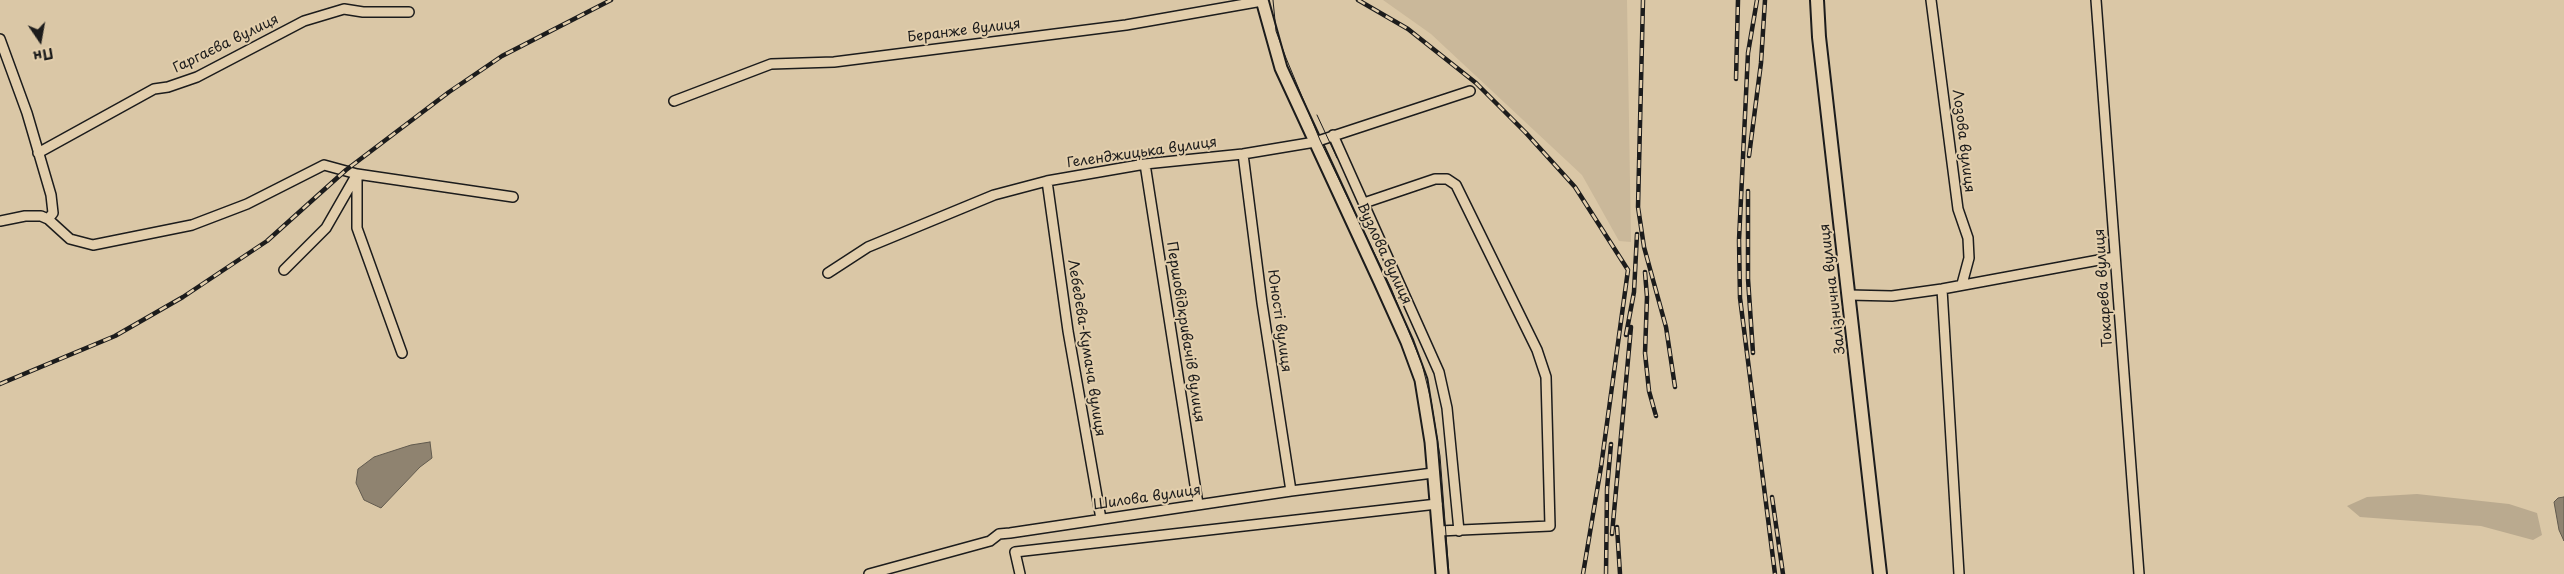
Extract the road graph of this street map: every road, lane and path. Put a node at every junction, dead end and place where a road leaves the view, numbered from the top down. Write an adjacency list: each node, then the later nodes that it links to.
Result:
1 (1262, 0): 8 (street, Беранже вулиця); 10 (street, Вузлова вулиця)
2 (1816, 0): 25 (main road, Залізнична вулиця)
3 (1931, 0): 23 (street, Лозова вулиця)
4 (2096, 0): 20 (street, Токарева вулиця)
5 (409, 12): 11 (street, Гаргаєва вулиця)
6 (0, 39): 11 (street)
7 (1470, 91): 9 (street, Геленджицька вулиця)
8 (674, 101)
9 (1333, 135): 10 (street, Геленджицька вулиця); 17 (street)
10 (1315, 142): 12 (street, Геленджицька вулиця); 27 (street, Вузлова вулиця)
11 (38, 153): 18 (street)
12 (1243, 154): 13 (street, Геленджицька вулиця); 28 (street, Юності вулиця)
13 (1146, 164): 15 (street, Геленджицька вулиця); 29 (street, Першовідкривачів вулиця)
14 (358, 174): 16 (street); 18 (street); 21 (street); 26 (street)
15 (1047, 181): 22 (street, Геленджицька вулиця); 31 (street, Лебедєва-Кумача вулиця)
16 (512, 196)
17 (1364, 203): 32 (street); 32 (street)
18 (48, 220): 19 (street)
19 (0, 221)
20 (2115, 257): 23 (street); 39 (street, Токарева вулиця)
21 (284, 270)
22 (828, 273)
23 (1962, 284): 24 (street)
24 (1942, 288): 25 (street); 38 (street)
25 (1849, 295): 37 (main road, Залізнична вулиця)
26 (402, 353)
27 (1433, 473): 28 (street, Шилова вулиця); 30 (street, Вузлова вулиця)
28 (1291, 491): 29 (street, Шилова вулиця)
29 (1198, 504): 31 (street, Шилова вулиця)
30 (1437, 504): 33 (street, Вузлова вулиця); 35 (street)
31 (1101, 519): 34 (street, Шилова вулиця)
32 (1458, 531): 33 (street)
33 (1439, 532): 36 (street, Вузлова вулиця)
34 (869, 574)
35 (1020, 574)
36 (1442, 574)
37 (1880, 574)
38 (1959, 574)
39 (2139, 574)

